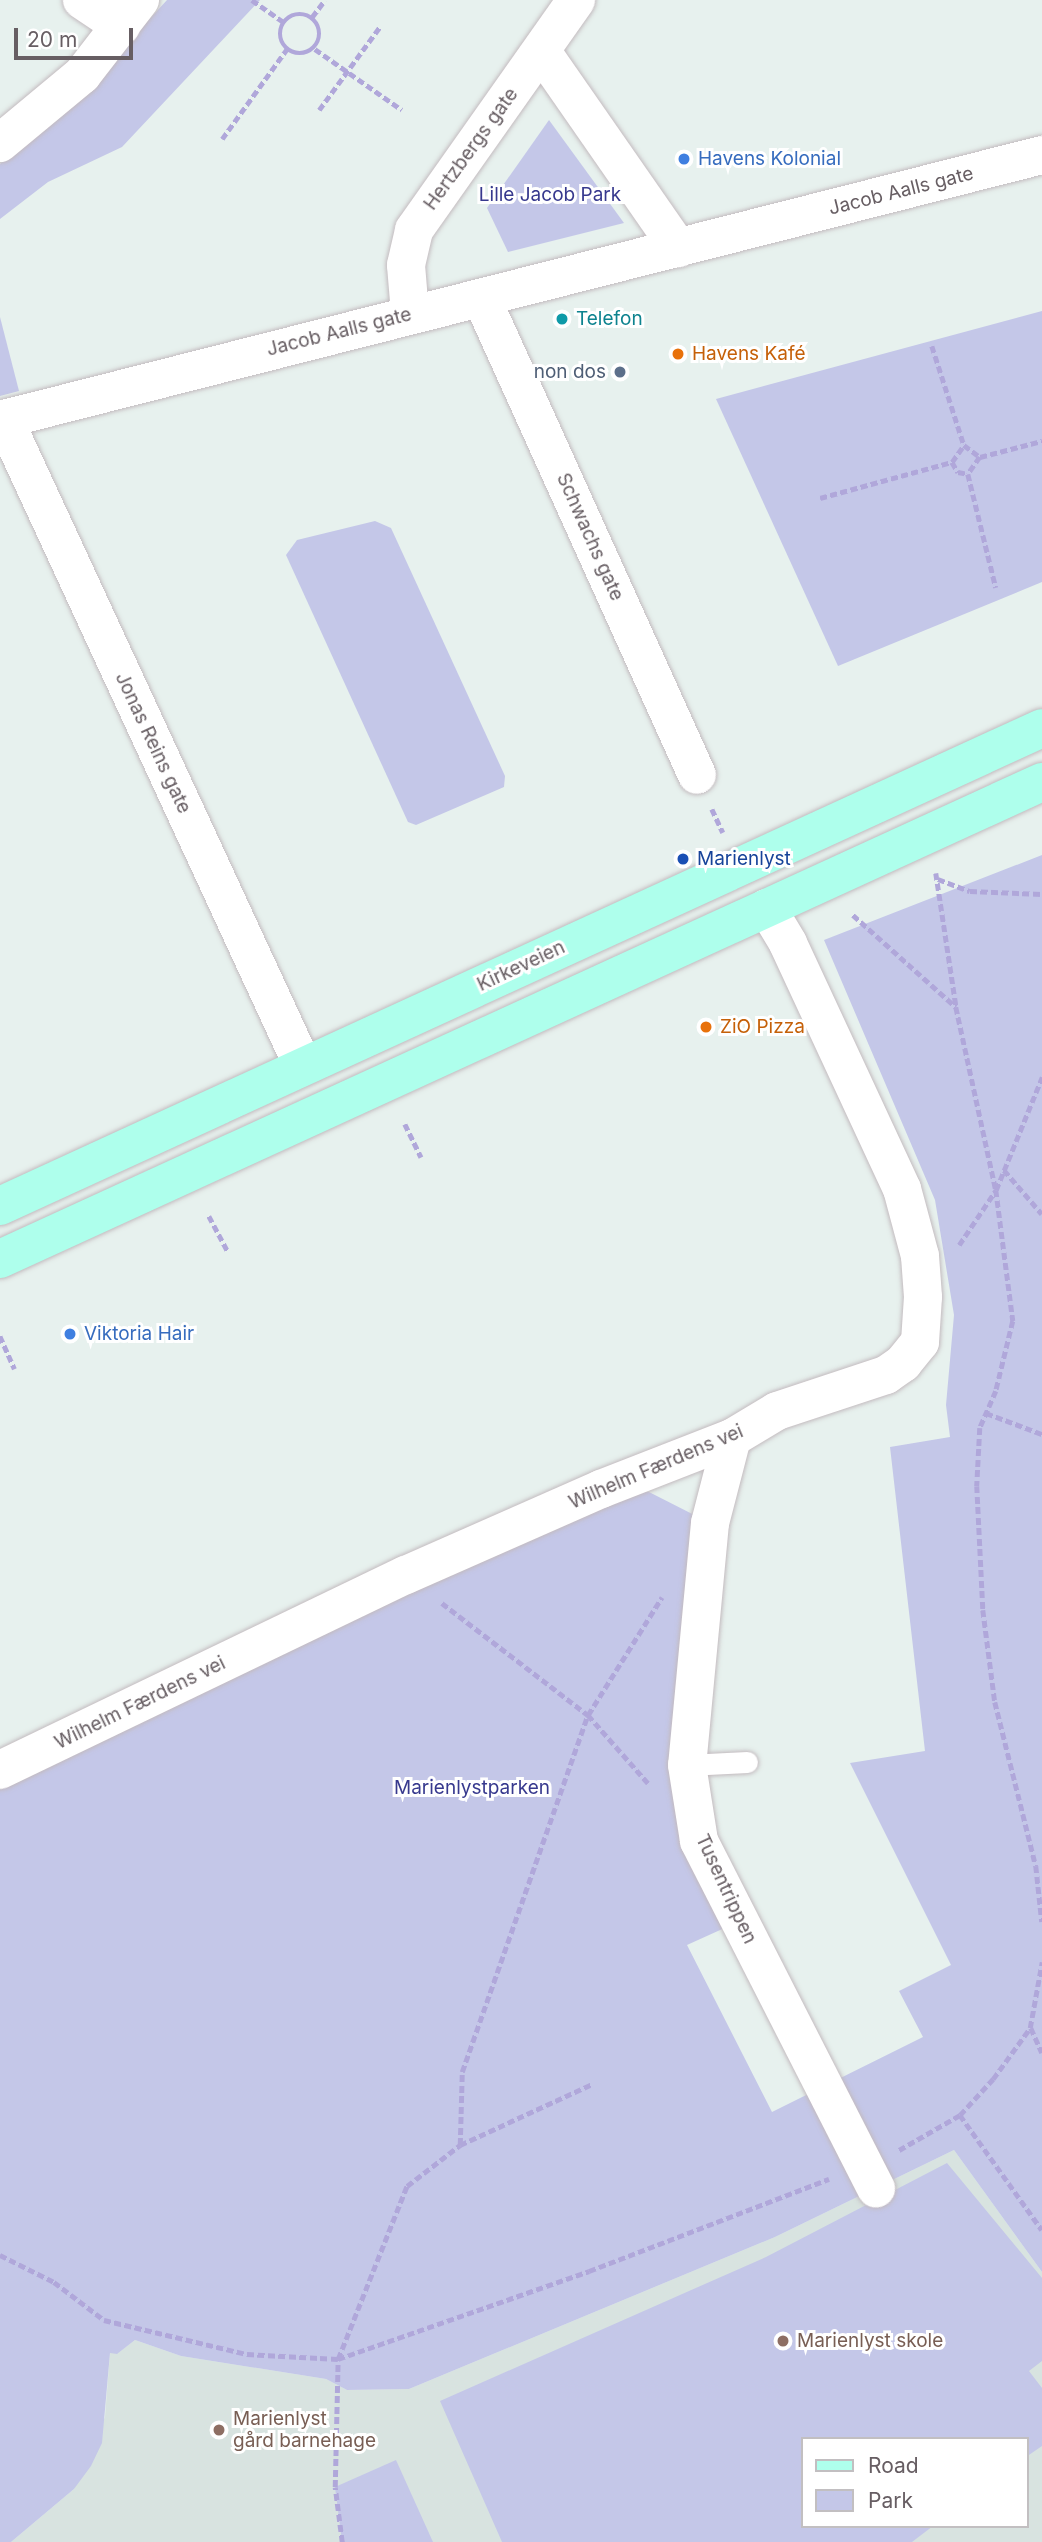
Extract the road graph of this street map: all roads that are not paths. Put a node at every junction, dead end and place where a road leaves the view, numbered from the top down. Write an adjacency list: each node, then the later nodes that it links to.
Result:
1 (82, 0): 3 (street)
2 (576, 0): 4 (street, Hertzbergs gate)
3 (131, 13): 5 (street)
4 (542, 52): 7 (street); 9 (street, Hertzbergs gate)
5 (0, 143)
6 (1042, 155): 7 (street, Jacob Aalls gate)
7 (678, 248): 8 (street, Jacob Aalls gate)
8 (482, 299): 9 (street, Jacob Aalls gate); 12 (street, Schwachs gate)
9 (410, 313): 10 (street, Jacob Aalls gate)
10 (2, 419): 15 (street, Jonas Reins gate)
11 (1042, 728): 15 (main road, Kirkeveien)
12 (697, 775)
13 (1042, 782): 14 (main road)
14 (767, 908): 17 (main road); 18 (street, Wilhelm Færdens vei)
15 (303, 1066): 16 (main road, Kirkeveien)
16 (0, 1206)
17 (0, 1259)
18 (732, 1438): 20 (street, Tusentrippen); 21 (street, Wilhelm Færdens vei)
19 (747, 1762): 20 (lane)
20 (687, 1765): 22 (street, Tusentrippen)
21 (0, 1770)
22 (870, 2177)

